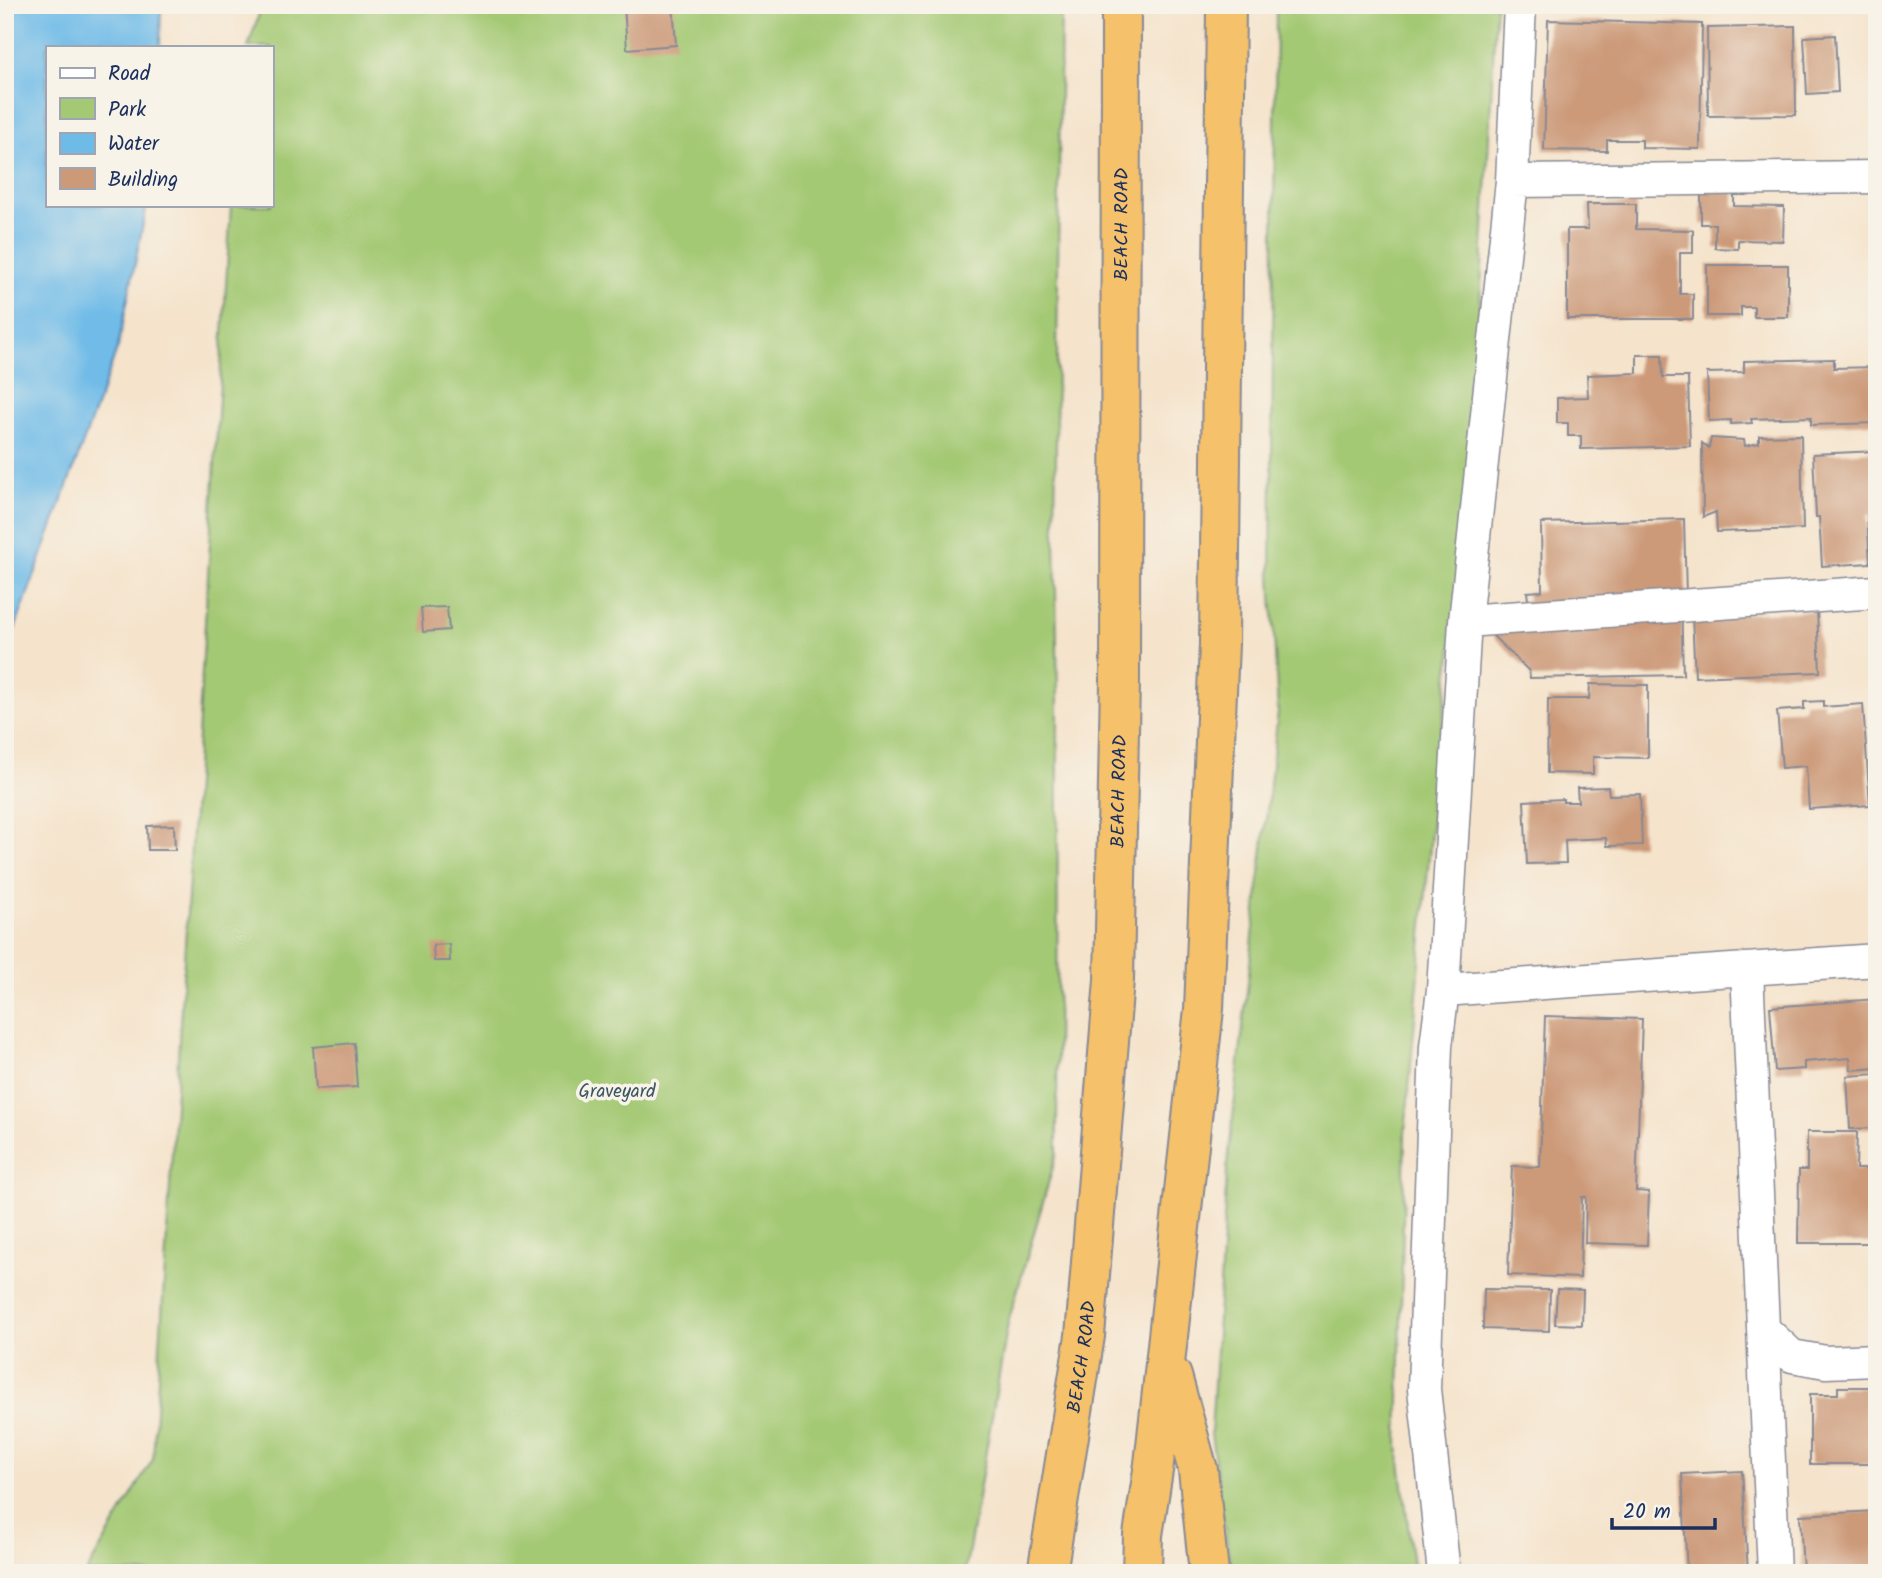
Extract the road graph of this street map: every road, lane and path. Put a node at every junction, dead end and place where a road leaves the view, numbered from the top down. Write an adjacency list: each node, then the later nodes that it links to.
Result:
1 (1121, 5): 14 (highway, BEACH ROAD)
2 (1226, 5): 12 (highway)
3 (1520, 5): 5 (street)
4 (1877, 177): 5 (street)
5 (1512, 181): 7 (street)
6 (1877, 592): 7 (street)
7 (1465, 621): 10 (street)
8 (1877, 960): 9 (street)
9 (1747, 970): 10 (street); 11 (street)
10 (1443, 990): 17 (street)
11 (1763, 1329): 13 (street); 18 (street)
12 (1166, 1356): 15 (highway); 16 (highway)
13 (1877, 1360)
14 (1047, 1573)
15 (1142, 1573)
16 (1209, 1573)
17 (1444, 1573)
18 (1774, 1573)

